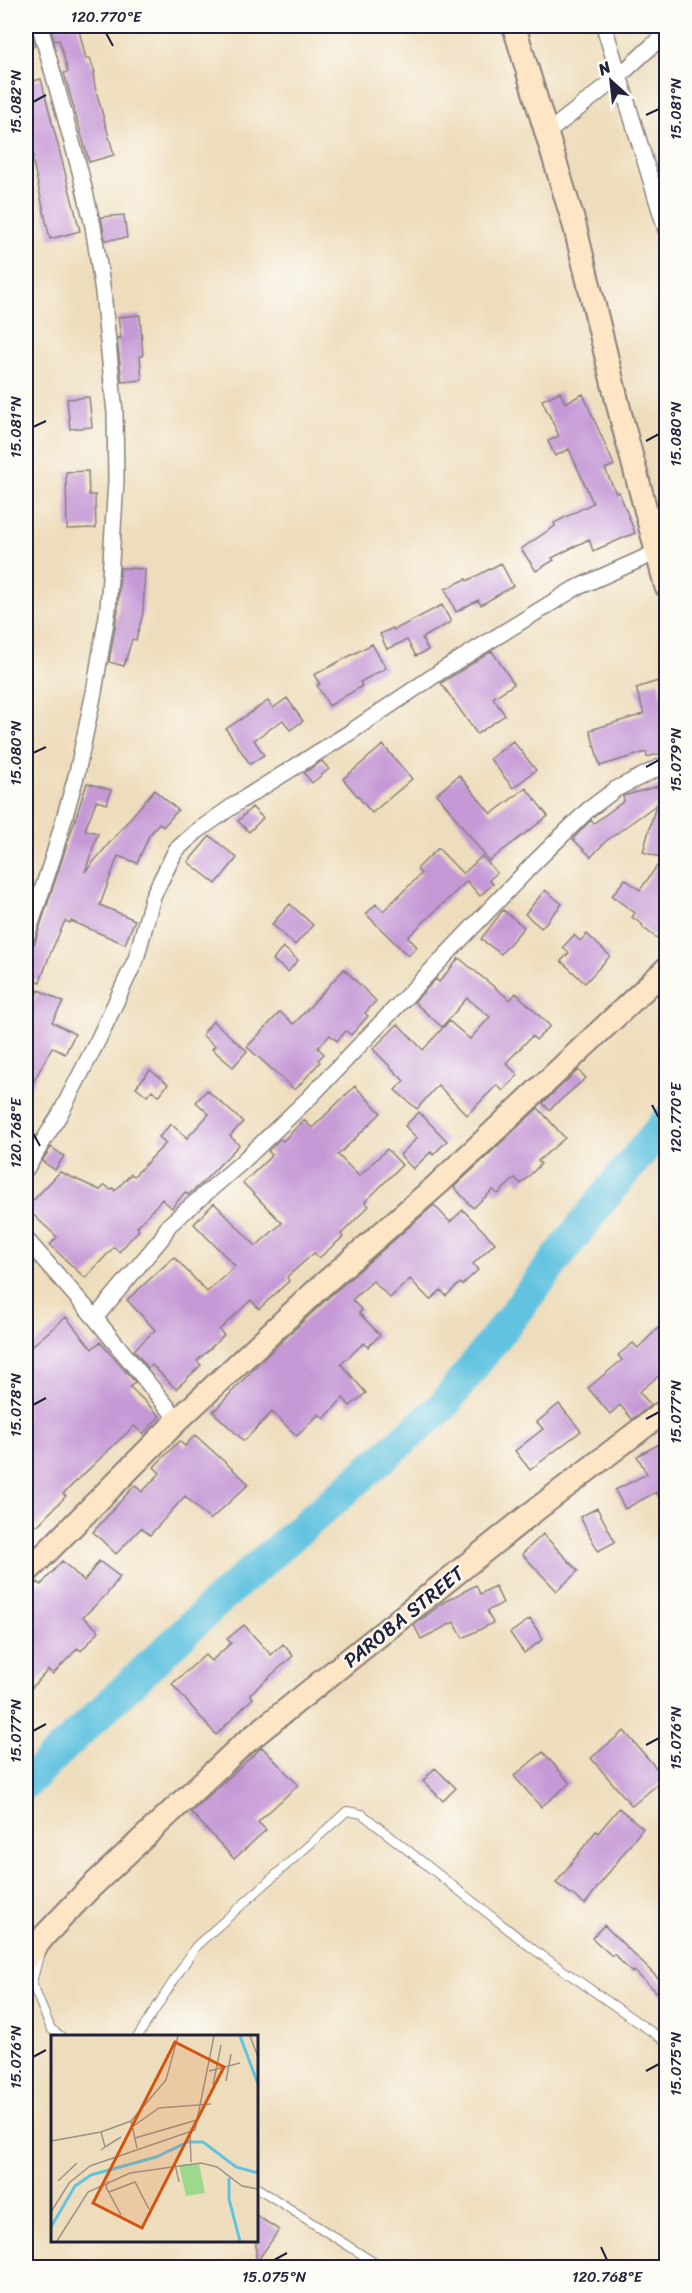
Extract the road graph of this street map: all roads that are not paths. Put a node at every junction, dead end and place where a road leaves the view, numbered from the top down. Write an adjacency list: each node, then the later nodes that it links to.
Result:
1 (40, 26): 11 (street)
2 (514, 26): 6 (main road)
3 (604, 26): 5 (street)
4 (666, 33): 5 (street)
5 (618, 77): 6 (street); 7 (street)
6 (547, 133): 8 (main road)
7 (666, 231)
8 (662, 552): 9 (main road); 13 (street)
9 (666, 586)
10 (666, 764): 15 (street)
11 (26, 939)
12 (666, 969): 17 (main road)
13 (26, 1169)
14 (26, 1239): 15 (street)
15 (95, 1318): 17 (street)
16 (666, 1410): 19 (main road, PAROBA STREET)
17 (178, 1420): 18 (main road)
18 (26, 1573)
19 (45, 1935): 20 (main road, PAROBA STREET); 21 (lane)
20 (26, 1959)
21 (58, 2035)
22 (139, 2035): 23 (lane)
23 (662, 2039)
24 (258, 2188): 25 (lane)
25 (375, 2263)

